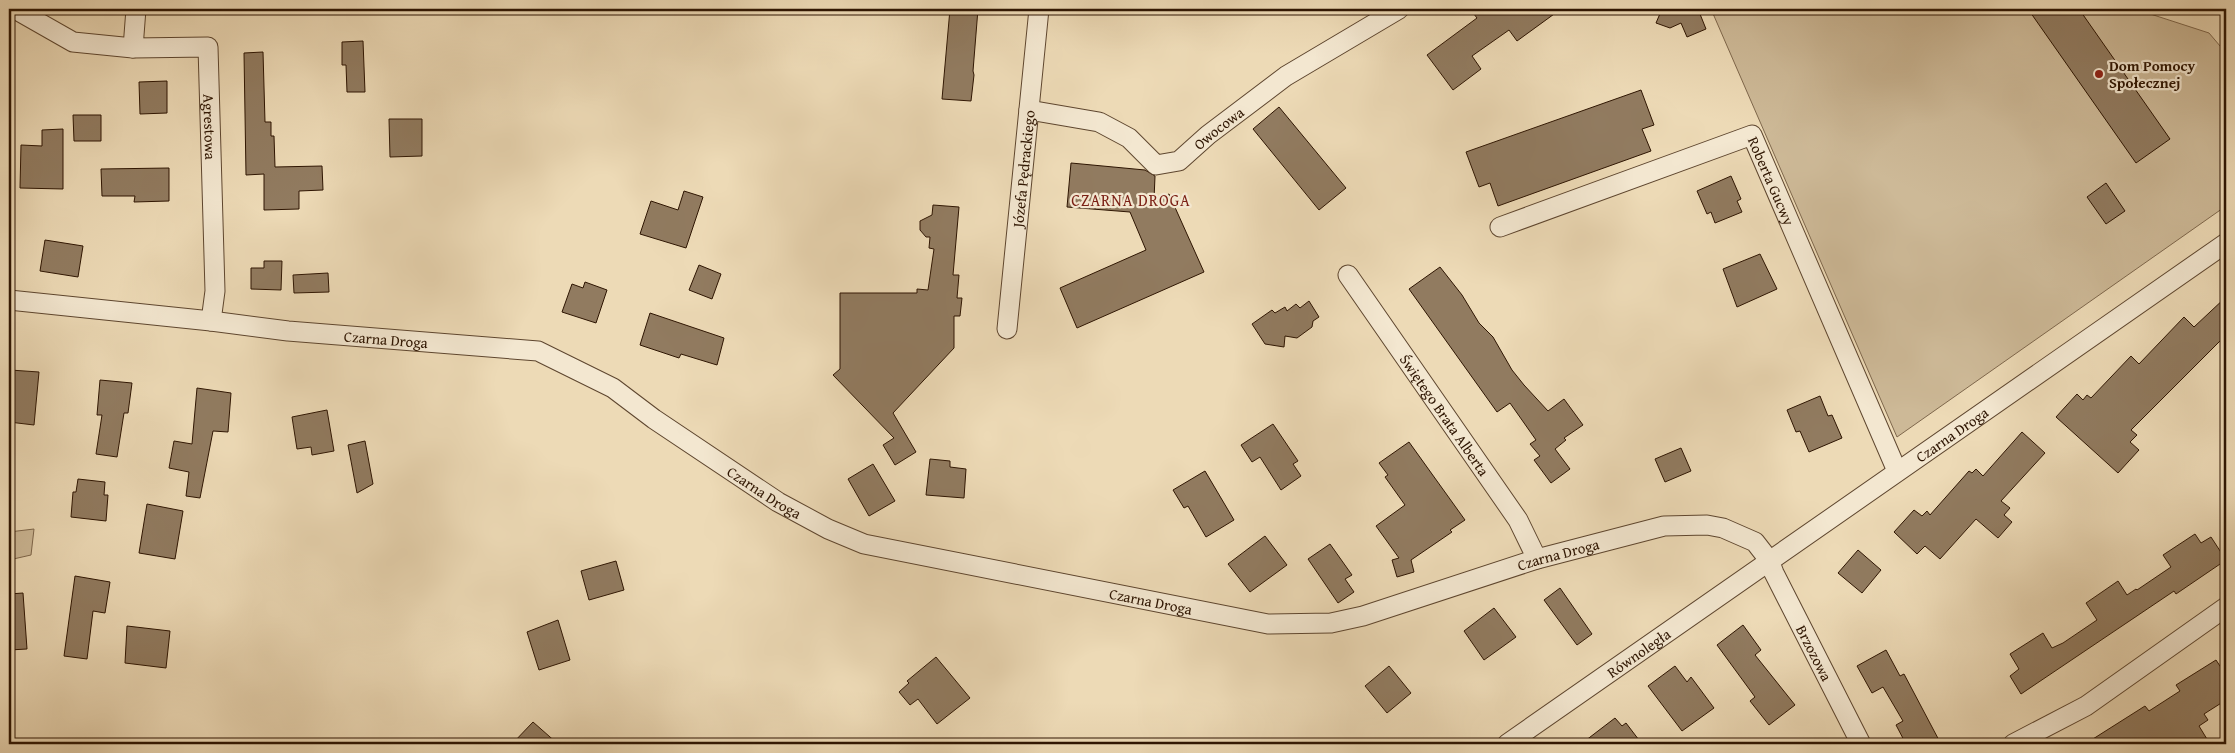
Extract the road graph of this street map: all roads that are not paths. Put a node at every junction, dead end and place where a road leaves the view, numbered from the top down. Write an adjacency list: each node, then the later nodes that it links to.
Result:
1 (15, 9): 5 (street)
2 (136, 9): 5 (street)
3 (1039, 9): 6 (street, Józefa Pędrackiego)
4 (1399, 9): 6 (street, Owocowa)
5 (132, 48): 11 (street, Agrestowa)
6 (1029, 110): 12 (street, Józefa Pędrackiego)
7 (1500, 226): 13 (street, Roberta Gucwy)
8 (2226, 243): 13 (street, Czarna Droga)
9 (1348, 275): 14 (street, Świętego Brata Alberta)
10 (9, 300): 11 (street, Czarna Droga)
11 (211, 321): 14 (street, Czarna Droga)
12 (1007, 329)
13 (1897, 471): 15 (street, Czarna Droga)
14 (1537, 558): 15 (street, Czarna Droga)
15 (1770, 560): 17 (street, Równoległa); 18 (street, Brzozowa)
16 (2226, 608): 19 (street)
17 (1507, 744)
18 (1861, 744)
19 (2013, 744)

